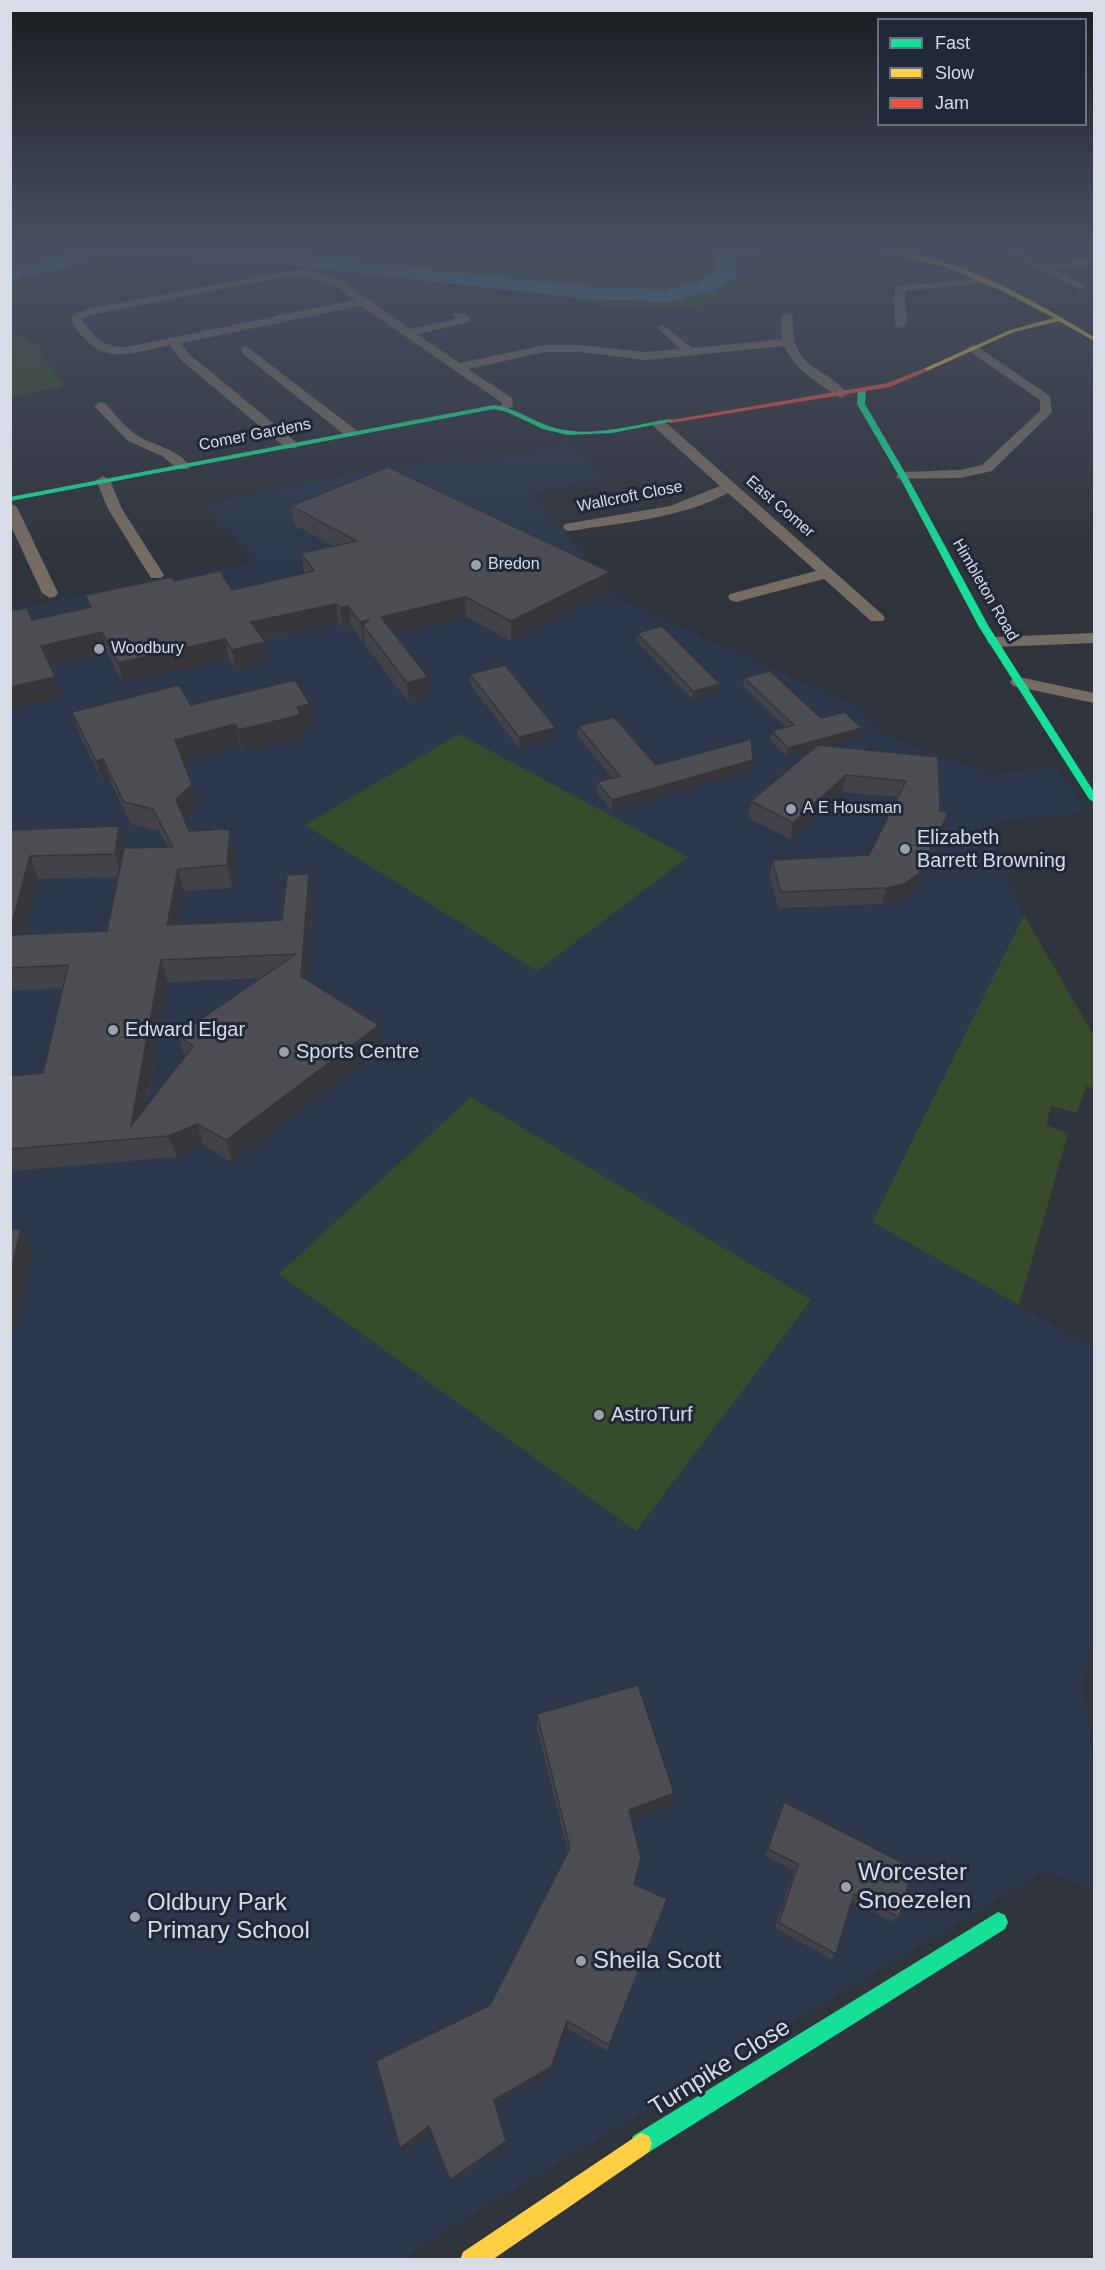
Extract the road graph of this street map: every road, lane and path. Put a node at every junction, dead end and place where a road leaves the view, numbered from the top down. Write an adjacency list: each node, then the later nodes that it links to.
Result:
1 (182, 353): 19 (street)
2 (250, 353): 18 (street)
3 (438, 353): 10 (street)
4 (514, 353): 10 (street)
5 (600, 353): 6 (street)
6 (665, 353)
7 (792, 353): 12 (street)
8 (961, 353): 11 (street)
9 (979, 353): 21 (street)
10 (460, 367): 15 (street)
11 (862, 390): 12 (street); 21 (street, Himbleton Road)
12 (842, 394): 17 (street)
13 (114, 403): 14 (street)
14 (100, 406): 16 (street); 20 (street)
15 (507, 406): 17 (street); 18 (street, Comer Gardens)
16 (84, 410)
17 (659, 424): 23 (street, East Comer)
18 (351, 434): 19 (street, Comer Gardens)
19 (291, 445): 20 (street, Comer Gardens)
20 (183, 466): 22 (street, Comer Gardens)
21 (903, 476): 33 (street, Himbleton Road)
22 (103, 480): 24 (street, Comer Gardens); 27 (street)
23 (729, 487): 26 (street, Wallcroft Close); 28 (street, East Comer)
24 (10, 499)
25 (10, 507): 29 (street)
26 (570, 526)
27 (165, 560)
28 (827, 573): 30 (street); 31 (street, East Comer)
29 (50, 593)
30 (736, 597)
31 (877, 618)
32 (1095, 638): 33 (street)
33 (995, 642): 34 (street, Himbleton Road)
34 (1019, 682): 35 (street); 36 (street, Himbleton Road)
35 (1095, 698)
36 (1095, 799)
37 (999, 1922): 38 (street, Turnpike Close)
38 (471, 2259)

